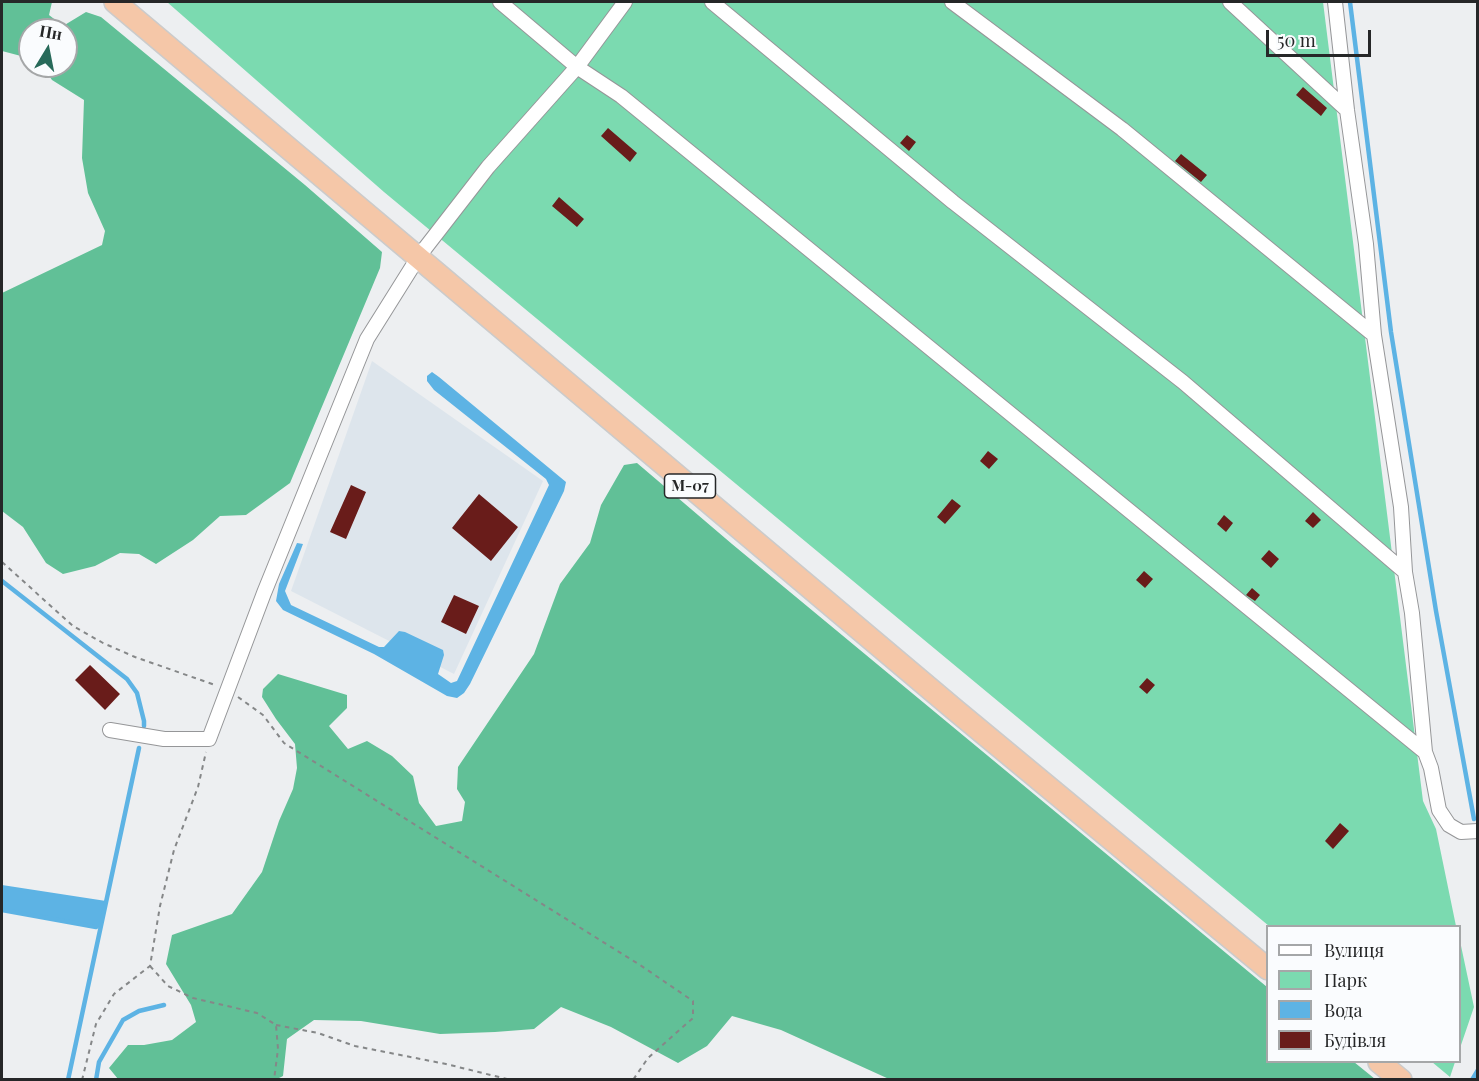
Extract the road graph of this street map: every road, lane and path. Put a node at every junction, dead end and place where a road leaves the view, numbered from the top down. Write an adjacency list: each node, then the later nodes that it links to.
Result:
1 (115, 2): 10 (highway, М-07)
2 (500, 2): 8 (street)
3 (625, 2): 8 (street)
4 (712, 2): 13 (street)
5 (952, 2): 11 (street)
6 (1230, 2): 9 (street)
7 (1335, 2): 9 (street)
8 (577, 67): 10 (street); 17 (street)
9 (1347, 110): 11 (street)
10 (419, 256): 14 (street); 20 (highway, М-07)
11 (1374, 335): 13 (street)
12 (2, 562): 14 (path)
13 (1405, 572): 17 (street)
14 (228, 690): 16 (street); 26 (path)
15 (110, 730): 16 (street)
16 (209, 739): 19 (path)
17 (1425, 752): 18 (street)
18 (1478, 831)
19 (150, 966): 21 (path); 23 (path)
20 (1266, 967)
21 (276, 1025): 24 (path); 25 (path)
22 (1380, 1063): 27 (highway)
23 (82, 1080)
24 (274, 1080)
25 (511, 1080)
26 (633, 1080)
27 (1401, 1080)

